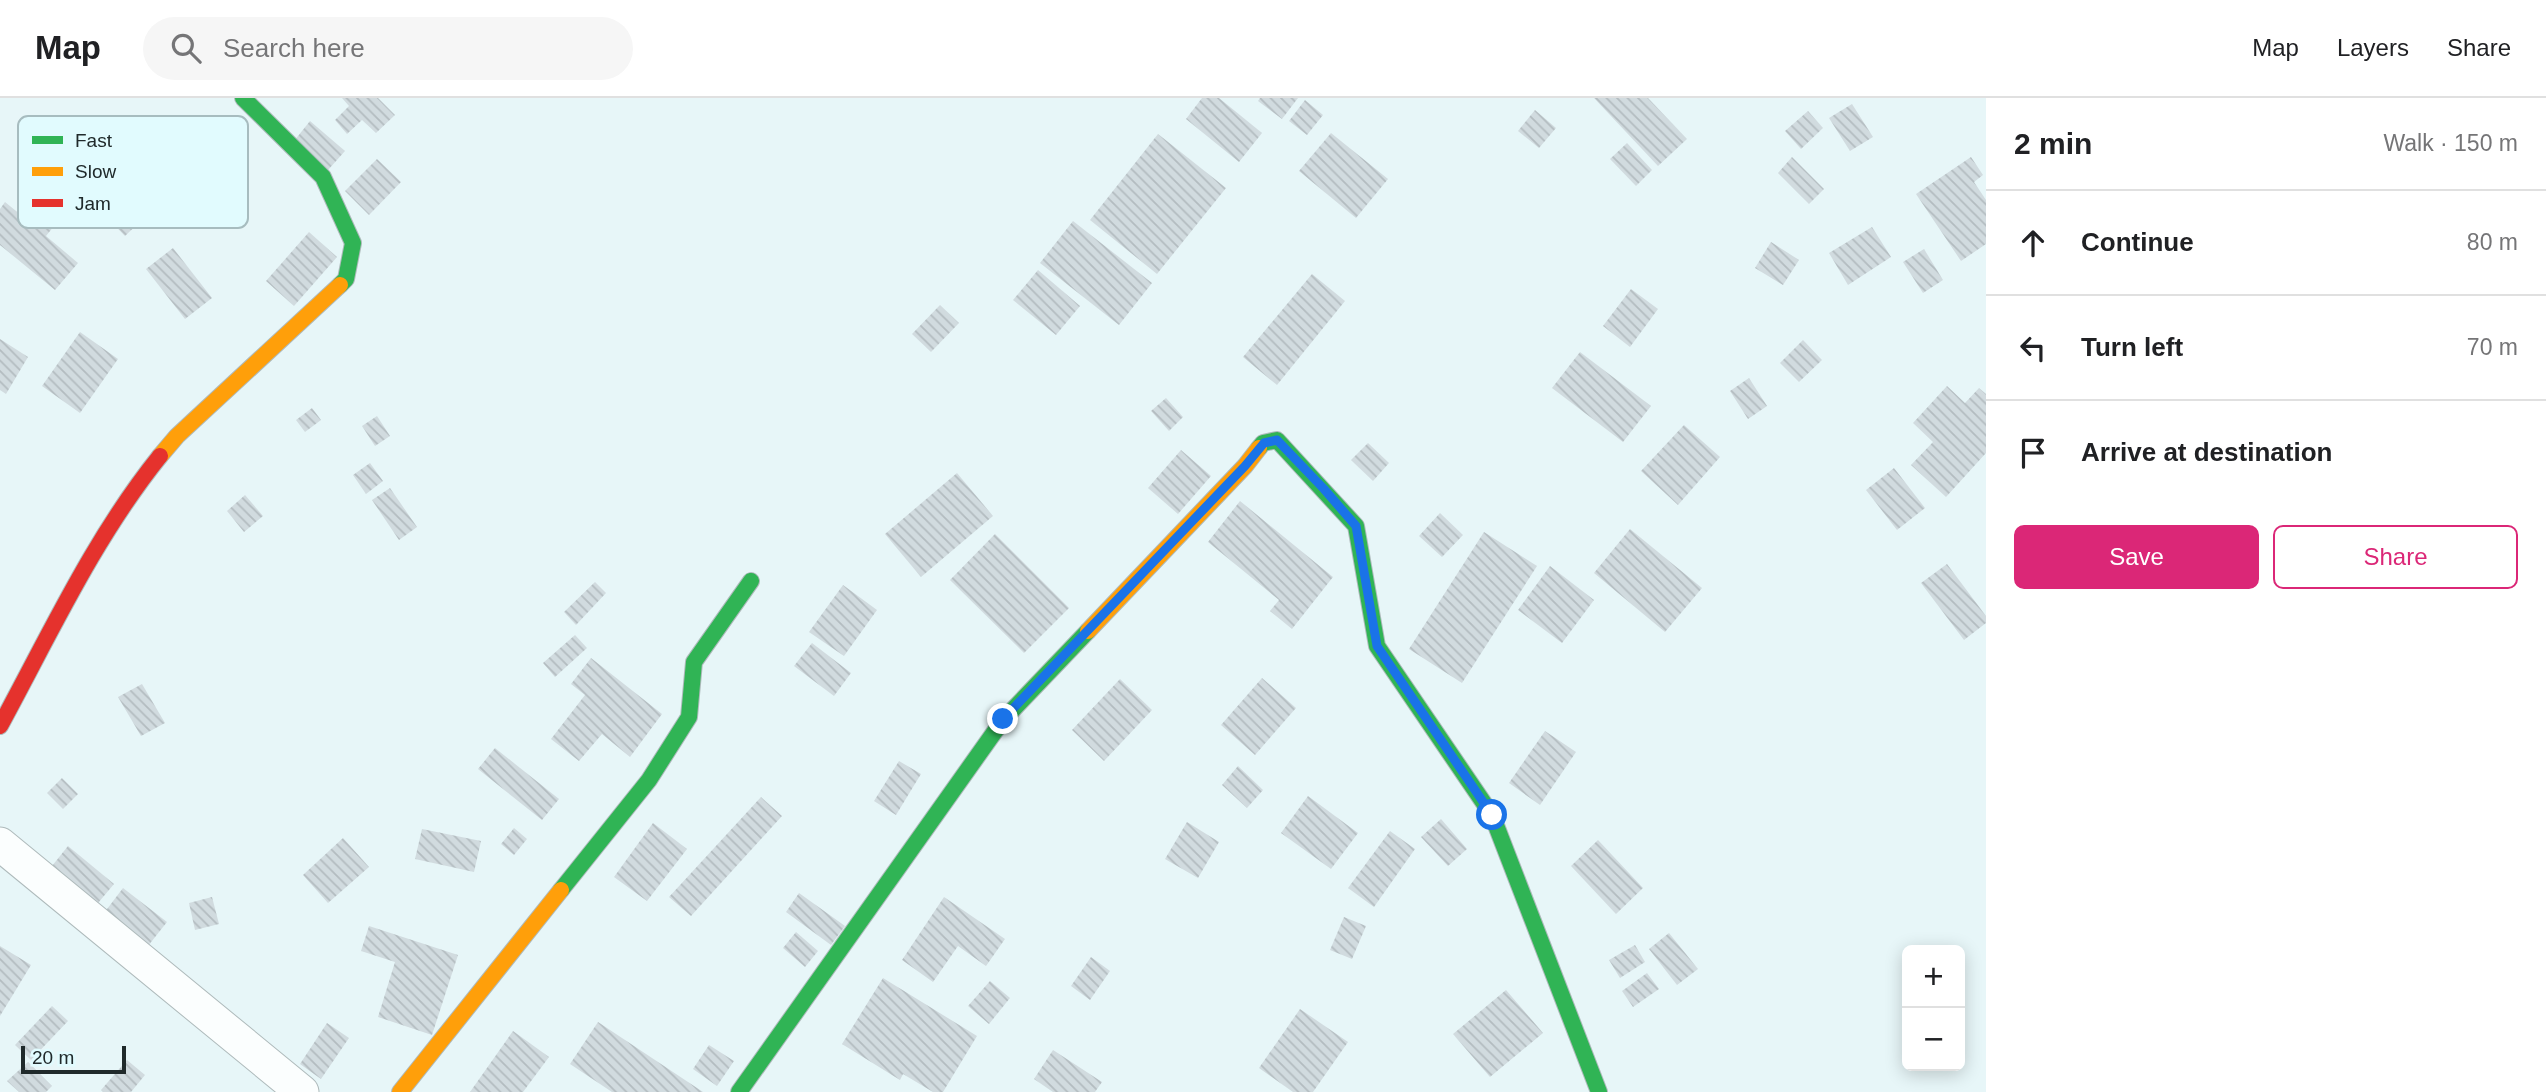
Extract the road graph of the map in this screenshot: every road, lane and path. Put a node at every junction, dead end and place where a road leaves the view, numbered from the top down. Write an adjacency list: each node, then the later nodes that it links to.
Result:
1 (243, 98): 3 (street)
2 (751, 581): 6 (street)
3 (0, 726)
4 (0, 844): 5 (street)
5 (302, 1092)
6 (400, 1092)
7 (739, 1092): 8 (street)
8 (1599, 1092)

